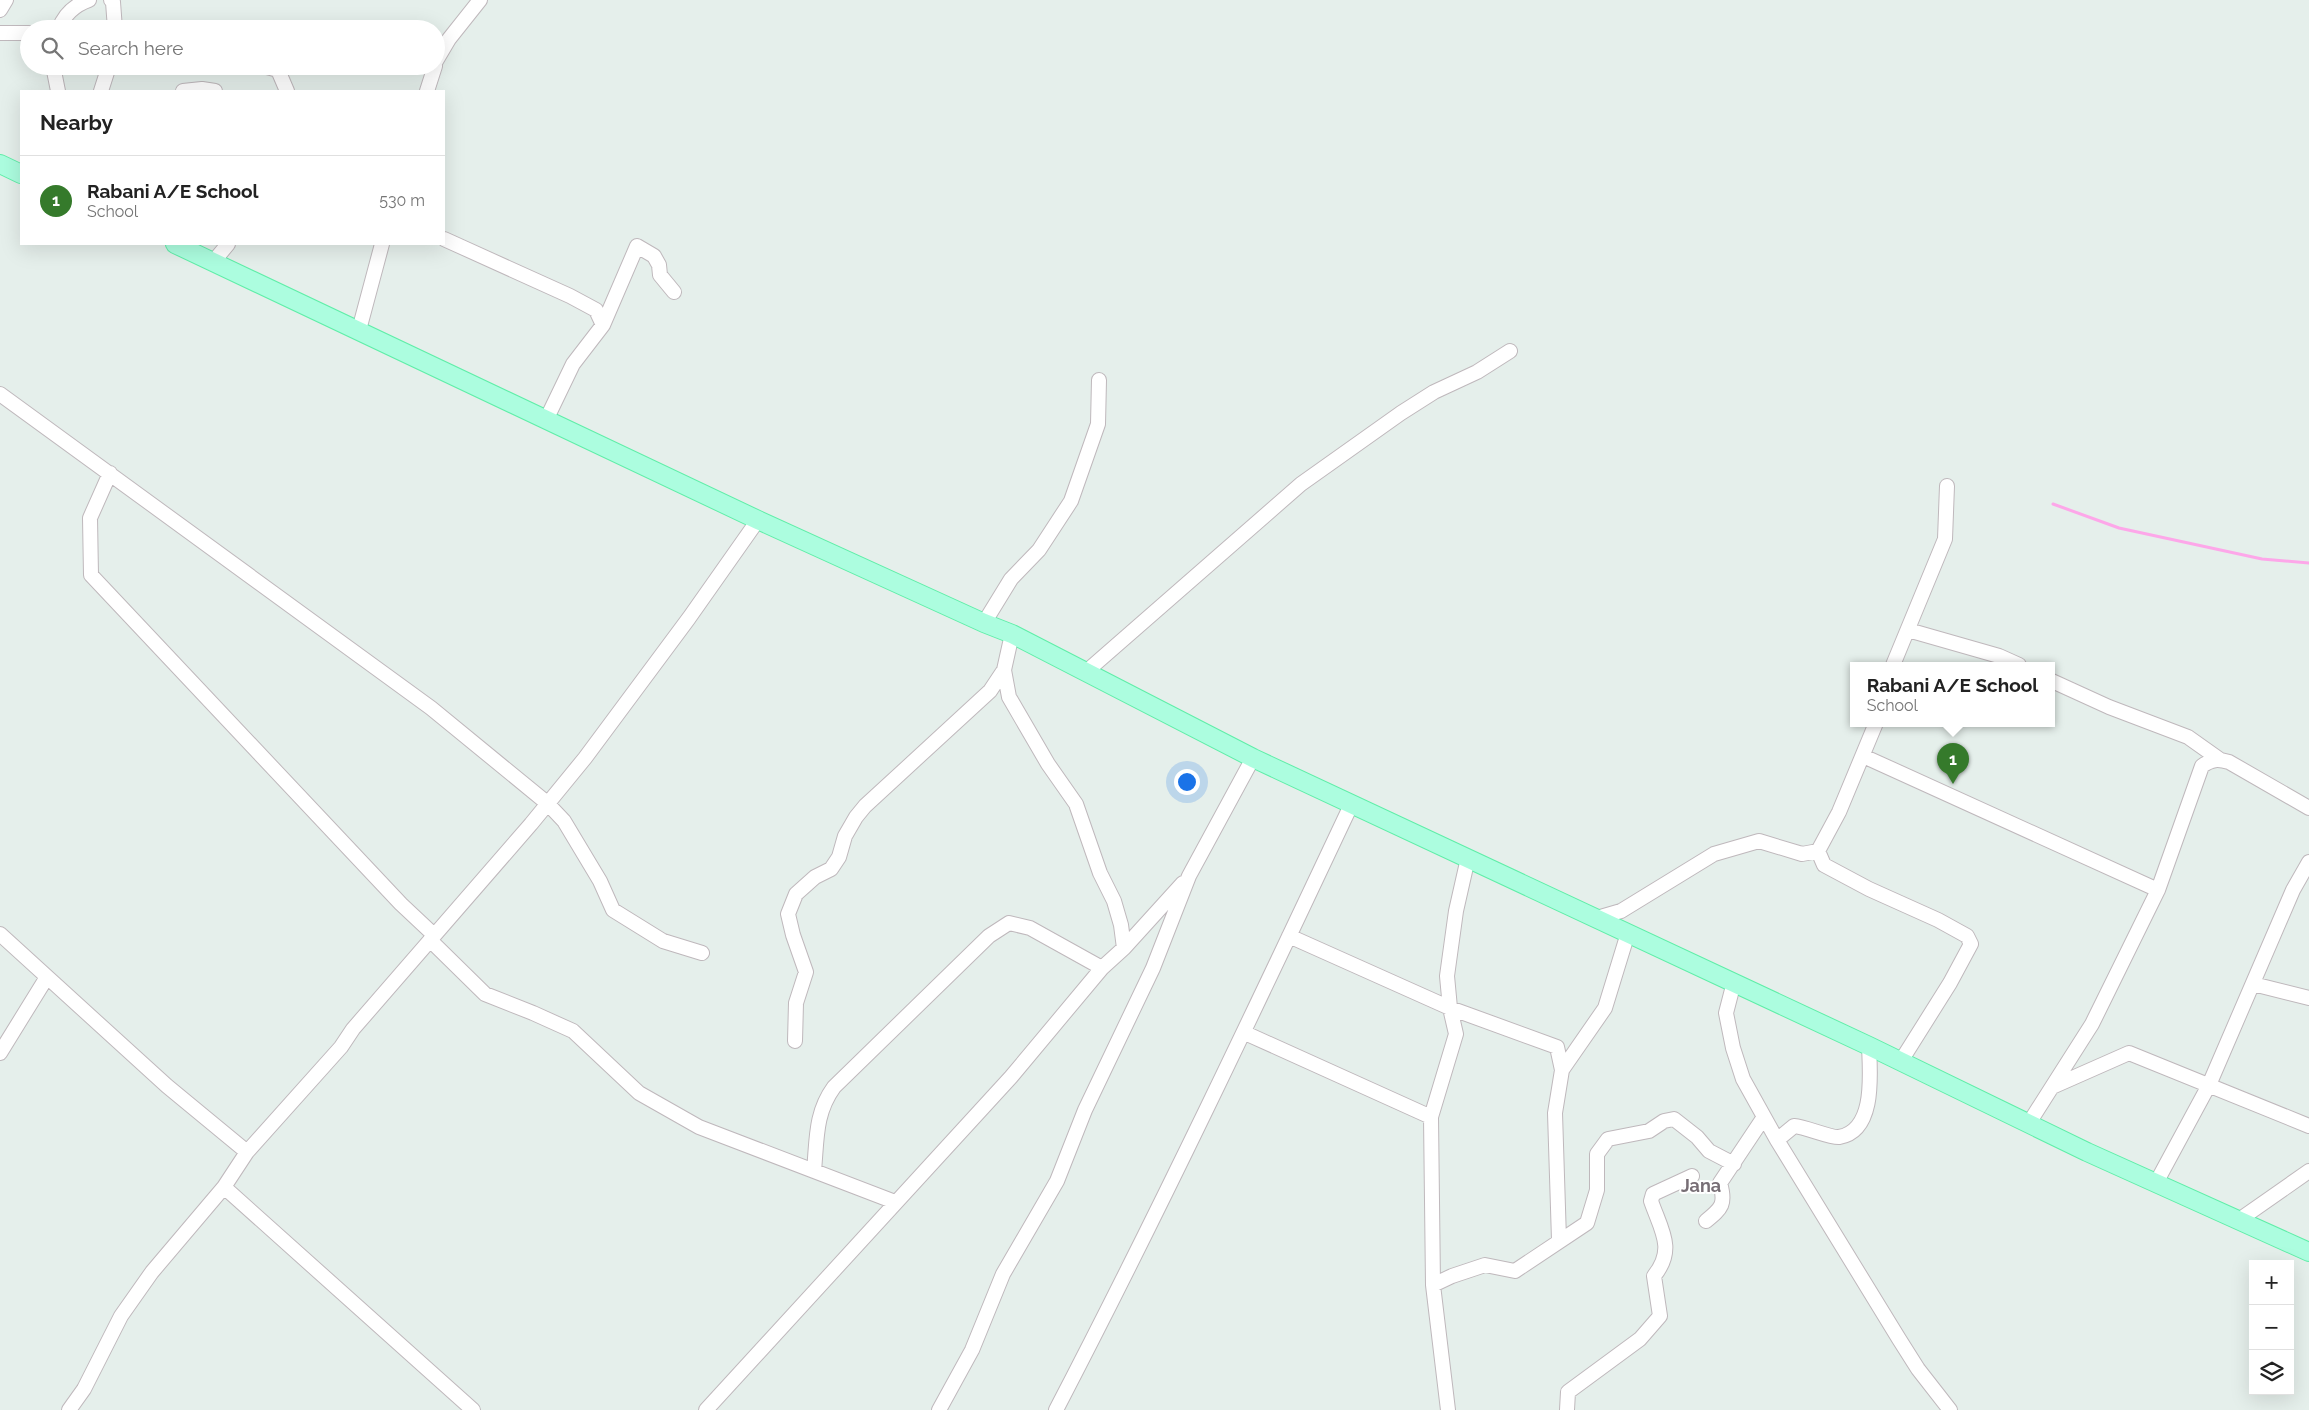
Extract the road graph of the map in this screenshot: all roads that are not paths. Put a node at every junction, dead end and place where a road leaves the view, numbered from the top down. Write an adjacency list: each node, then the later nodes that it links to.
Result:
1 (6, 0): 5 (street)
2 (89, 0): 6 (street)
3 (112, 0): 7 (street)
4 (480, 0): 10 (street)
5 (0, 10)
6 (62, 20)
7 (114, 20)
8 (2, 29): 9 (street)
9 (20, 32)
10 (445, 46)
11 (54, 75): 15 (street)
12 (106, 75): 16 (street)
13 (280, 75): 19 (street)
14 (431, 75): 20 (street)
15 (58, 90)
16 (101, 90)
17 (189, 90): 18 (street)
18 (211, 90)
19 (287, 90)
20 (426, 90)
21 (0, 164): 22 (main road)
22 (20, 174)
23 (445, 239): 29 (street)
24 (177, 245): 27 (main road)
25 (227, 245): 27 (street)
26 (382, 245): 30 (street)
27 (214, 261): 30 (main road)
28 (674, 292): 29 (street)
29 (603, 324): 34 (street)
30 (359, 330): 34 (main road)
31 (1510, 351): 44 (street)
32 (1099, 380): 38 (street)
33 (0, 394): 35 (street)
34 (546, 418): 37 (main road)
35 (110, 473): 50 (street); 62 (street)
36 (1947, 486): 39 (street)
37 (758, 520): 38 (main road); 50 (street)
38 (984, 623): 40 (main road)
39 (1908, 630): 41 (street); 42 (street)
40 (1012, 634): 43 (street); 44 (main road)
41 (1894, 662)
42 (2012, 662)
43 (1004, 670): 63 (street); 72 (street)
44 (1087, 671): 48 (main road)
45 (2055, 681): 49 (street)
46 (1874, 727): 47 (street)
47 (1863, 756): 53 (street); 57 (street)
48 (1253, 758): 51 (main road); 56 (street)
49 (2219, 759): 52 (street); 57 (street)
50 (547, 803): 62 (street); 64 (street)
51 (1352, 803): 54 (main road); 61 (street)
52 (2309, 808)
53 (1818, 851): 58 (street); 75 (street)
54 (1468, 858): 58 (main road); 70 (street)
55 (2309, 862): 68 (street)
56 (1189, 876): 63 (street); 100 (street)
57 (2158, 890): 78 (street)
58 (1597, 918): 59 (main road)
59 (1628, 933): 67 (main road); 76 (street)
60 (0, 934): 66 (street)
61 (1289, 936): 70 (street); 71 (street)
62 (432, 938): 84 (street); 86 (street)
63 (1124, 948): 65 (street)
64 (702, 953)
65 (1102, 968): 86 (street); 91 (street)
66 (47, 977): 74 (street); 84 (street)
67 (1734, 982): 73 (main road); 80 (street)
68 (2253, 984): 69 (street); 77 (street)
69 (2309, 998)
70 (1450, 1008): 76 (street); 79 (street)
71 (1245, 1033): 79 (street); 101 (street)
72 (795, 1041)
73 (1869, 1046): 75 (main road); 83 (street)
74 (0, 1053)
75 (1901, 1061): 81 (main road)
76 (1562, 1070): 94 (street)
77 (2208, 1086): 78 (street); 82 (street); 89 (street)
78 (2052, 1087): 81 (street)
79 (1432, 1117): 96 (street)
80 (1764, 1117): 83 (street); 85 (street)
81 (2029, 1123): 89 (main road)
82 (2309, 1126)
83 (1777, 1140): 104 (street)
84 (247, 1152): 90 (street)
85 (1734, 1164): 93 (street); 94 (street)
86 (814, 1171): 91 (street)
87 (2309, 1171): 92 (street)
88 (1692, 1176): 103 (street)
89 (2156, 1183): 92 (main road)
90 (224, 1187): 97 (street); 98 (street)
91 (895, 1202): 99 (street)
92 (2239, 1220): 95 (main road)
93 (1706, 1221)
94 (1560, 1240): 96 (street)
95 (2309, 1252)
96 (1433, 1285): 102 (street)
97 (69, 1410)
98 (473, 1410)
99 (706, 1410)
100 (939, 1410)
101 (1056, 1410)
102 (1448, 1410)
103 (1566, 1410)
104 (1950, 1410)

